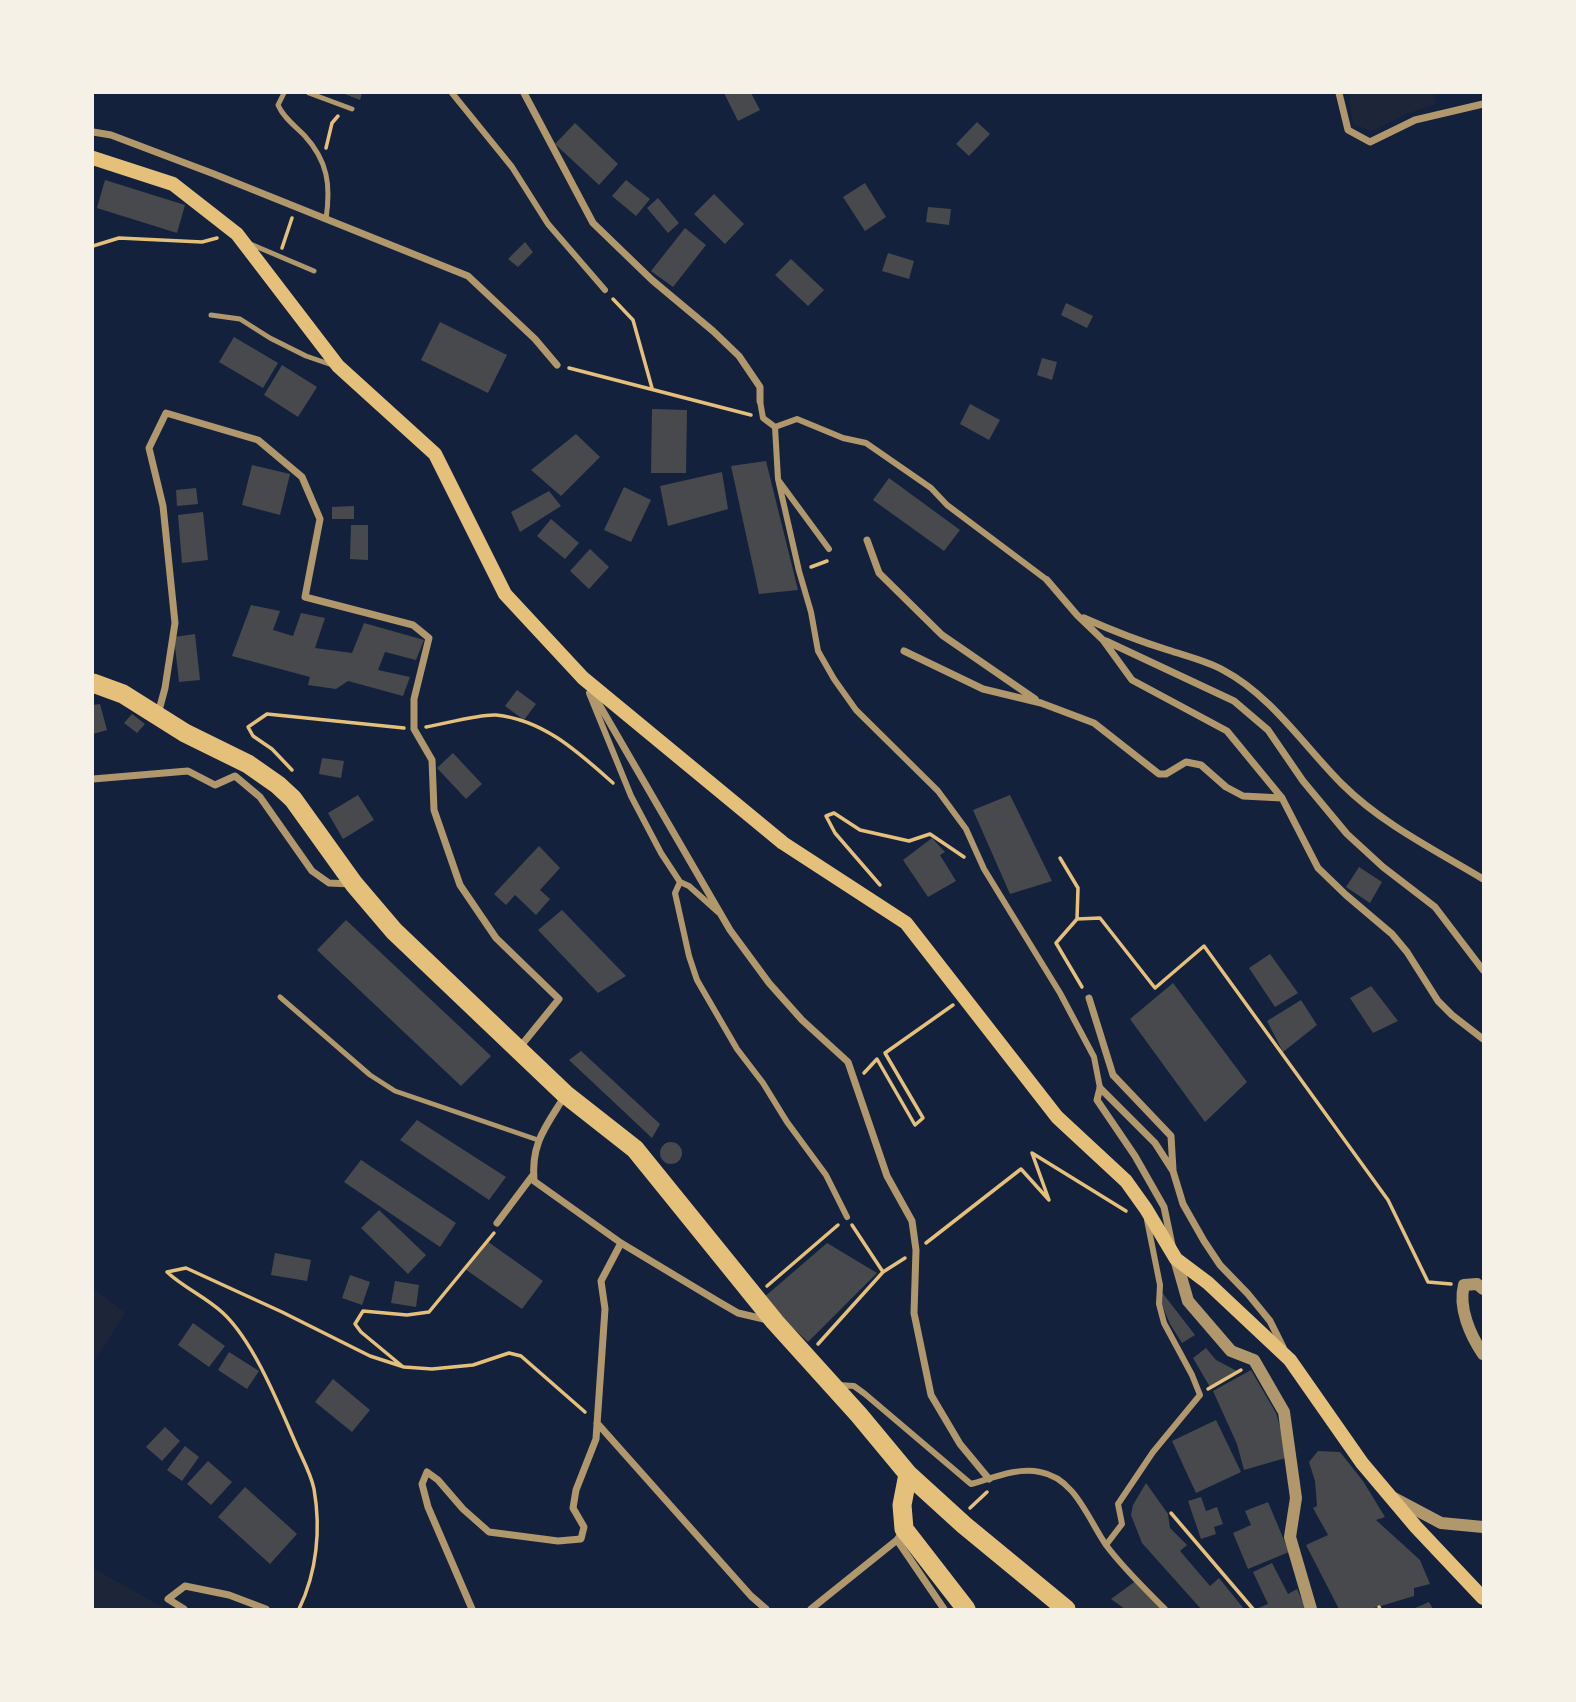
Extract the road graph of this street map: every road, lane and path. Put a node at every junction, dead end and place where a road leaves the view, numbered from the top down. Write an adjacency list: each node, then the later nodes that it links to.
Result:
1 (284, 93): 11 (lane)
2 (309, 93): 7 (lane)
3 (452, 93): 18 (street)
4 (524, 93): 23 (street)
5 (1339, 93): 6 (street)
6 (1483, 104)
7 (345, 106): 8 (lane); 11 (path)
8 (352, 109)
9 (93, 132): 12 (street)
10 (93, 158): 14 (main road)
11 (323, 163): 13 (lane)
12 (296, 206): 13 (street); 16 (path)
13 (326, 219): 20 (street)
14 (239, 237): 15 (path); 16 (lane); 21 (main road)
15 (93, 246)
16 (280, 256): 17 (lane)
17 (314, 271)
18 (605, 290): 22 (path)
19 (211, 315): 21 (lane)
20 (557, 365): 22 (path)
21 (338, 366): 35 (main road)
22 (652, 388): 24 (path)
23 (760, 401): 24 (street)
24 (763, 418): 25 (street)
25 (775, 427): 26 (street); 31 (street)
26 (778, 480): 28 (street); 30 (street)
27 (867, 540): 37 (street)
28 (829, 549)
29 (832, 559): 30 (path)
30 (799, 571): 42 (street)
31 (1047, 580): 32 (street)
32 (1077, 615): 33 (street); 43 (street)
33 (1103, 640): 40 (street); 49 (street)
34 (904, 651): 37 (street)
35 (583, 678): 44 (street); 47 (street); 51 (main road)
36 (93, 683): 38 (highway)
37 (1041, 703): 40 (street)
38 (158, 715): 45 (highway); 54 (street)
39 (93, 779): 45 (street)
40 (1282, 798): 53 (street)
41 (1060, 858): 48 (path)
42 (984, 869): 46 (path); 56 (street)
43 (1483, 879)
44 (680, 881): 47 (street); 62 (street)
45 (354, 884): 54 (highway)
46 (882, 887)
47 (719, 913): 55 (street)
48 (1077, 919): 52 (path); 69 (path)
49 (1483, 970)
50 (280, 997): 58 (lane)
51 (964, 998): 55 (path); 61 (main road)
52 (1089, 998): 59 (street)
53 (1483, 1039)
54 (517, 1049): 57 (highway)
55 (855, 1082): 66 (street)
56 (1100, 1088): 59 (street); 67 (street)
57 (565, 1094): 58 (street); 71 (highway)
58 (538, 1140): 60 (street)
59 (1173, 1171): 76 (street)
60 (534, 1175): 63 (street); 65 (street)
61 (1143, 1204): 64 (street); 67 (main road)
62 (847, 1217): 68 (path); 71 (path)
63 (497, 1223): 77 (path)
64 (1148, 1225): 66 (path); 79 (street)
65 (621, 1243): 72 (street); 80 (street)
66 (916, 1250): 68 (path); 82 (street)
67 (1175, 1259): 75 (street); 76 (main road)
68 (883, 1272): 74 (path)
69 (1464, 1284): 70 (street); 73 (street)
70 (1483, 1289)
71 (755, 1297): 72 (highway)
72 (775, 1322): 74 (highway)
73 (1483, 1353)
74 (805, 1355): 78 (highway)
75 (1254, 1360): 79 (path); 101 (street)
76 (1290, 1360): 83 (main road)
77 (404, 1367): 80 (path); 92 (path)
78 (831, 1385): 81 (highway); 82 (street)
79 (1200, 1395): 88 (street)
80 (597, 1422): 93 (street); 94 (street)
81 (906, 1472): 85 (highway); 87 (highway)
82 (989, 1479): 85 (path); 88 (street)
83 (1389, 1495): 86 (street); 89 (main road)
84 (1171, 1513): 100 (path)
85 (957, 1519): 98 (highway)
86 (1483, 1527)
87 (901, 1535): 95 (street); 96 (street); 97 (highway)
88 (1107, 1545): 99 (street)
89 (1483, 1598)
90 (184, 1609): 91 (street)
91 (266, 1609)
92 (299, 1609)
93 (472, 1609)
94 (766, 1609)
95 (811, 1609)
96 (943, 1609)
97 (966, 1609)
98 (1066, 1609)
99 (1165, 1609)
100 (1253, 1609)
101 (1311, 1609)

